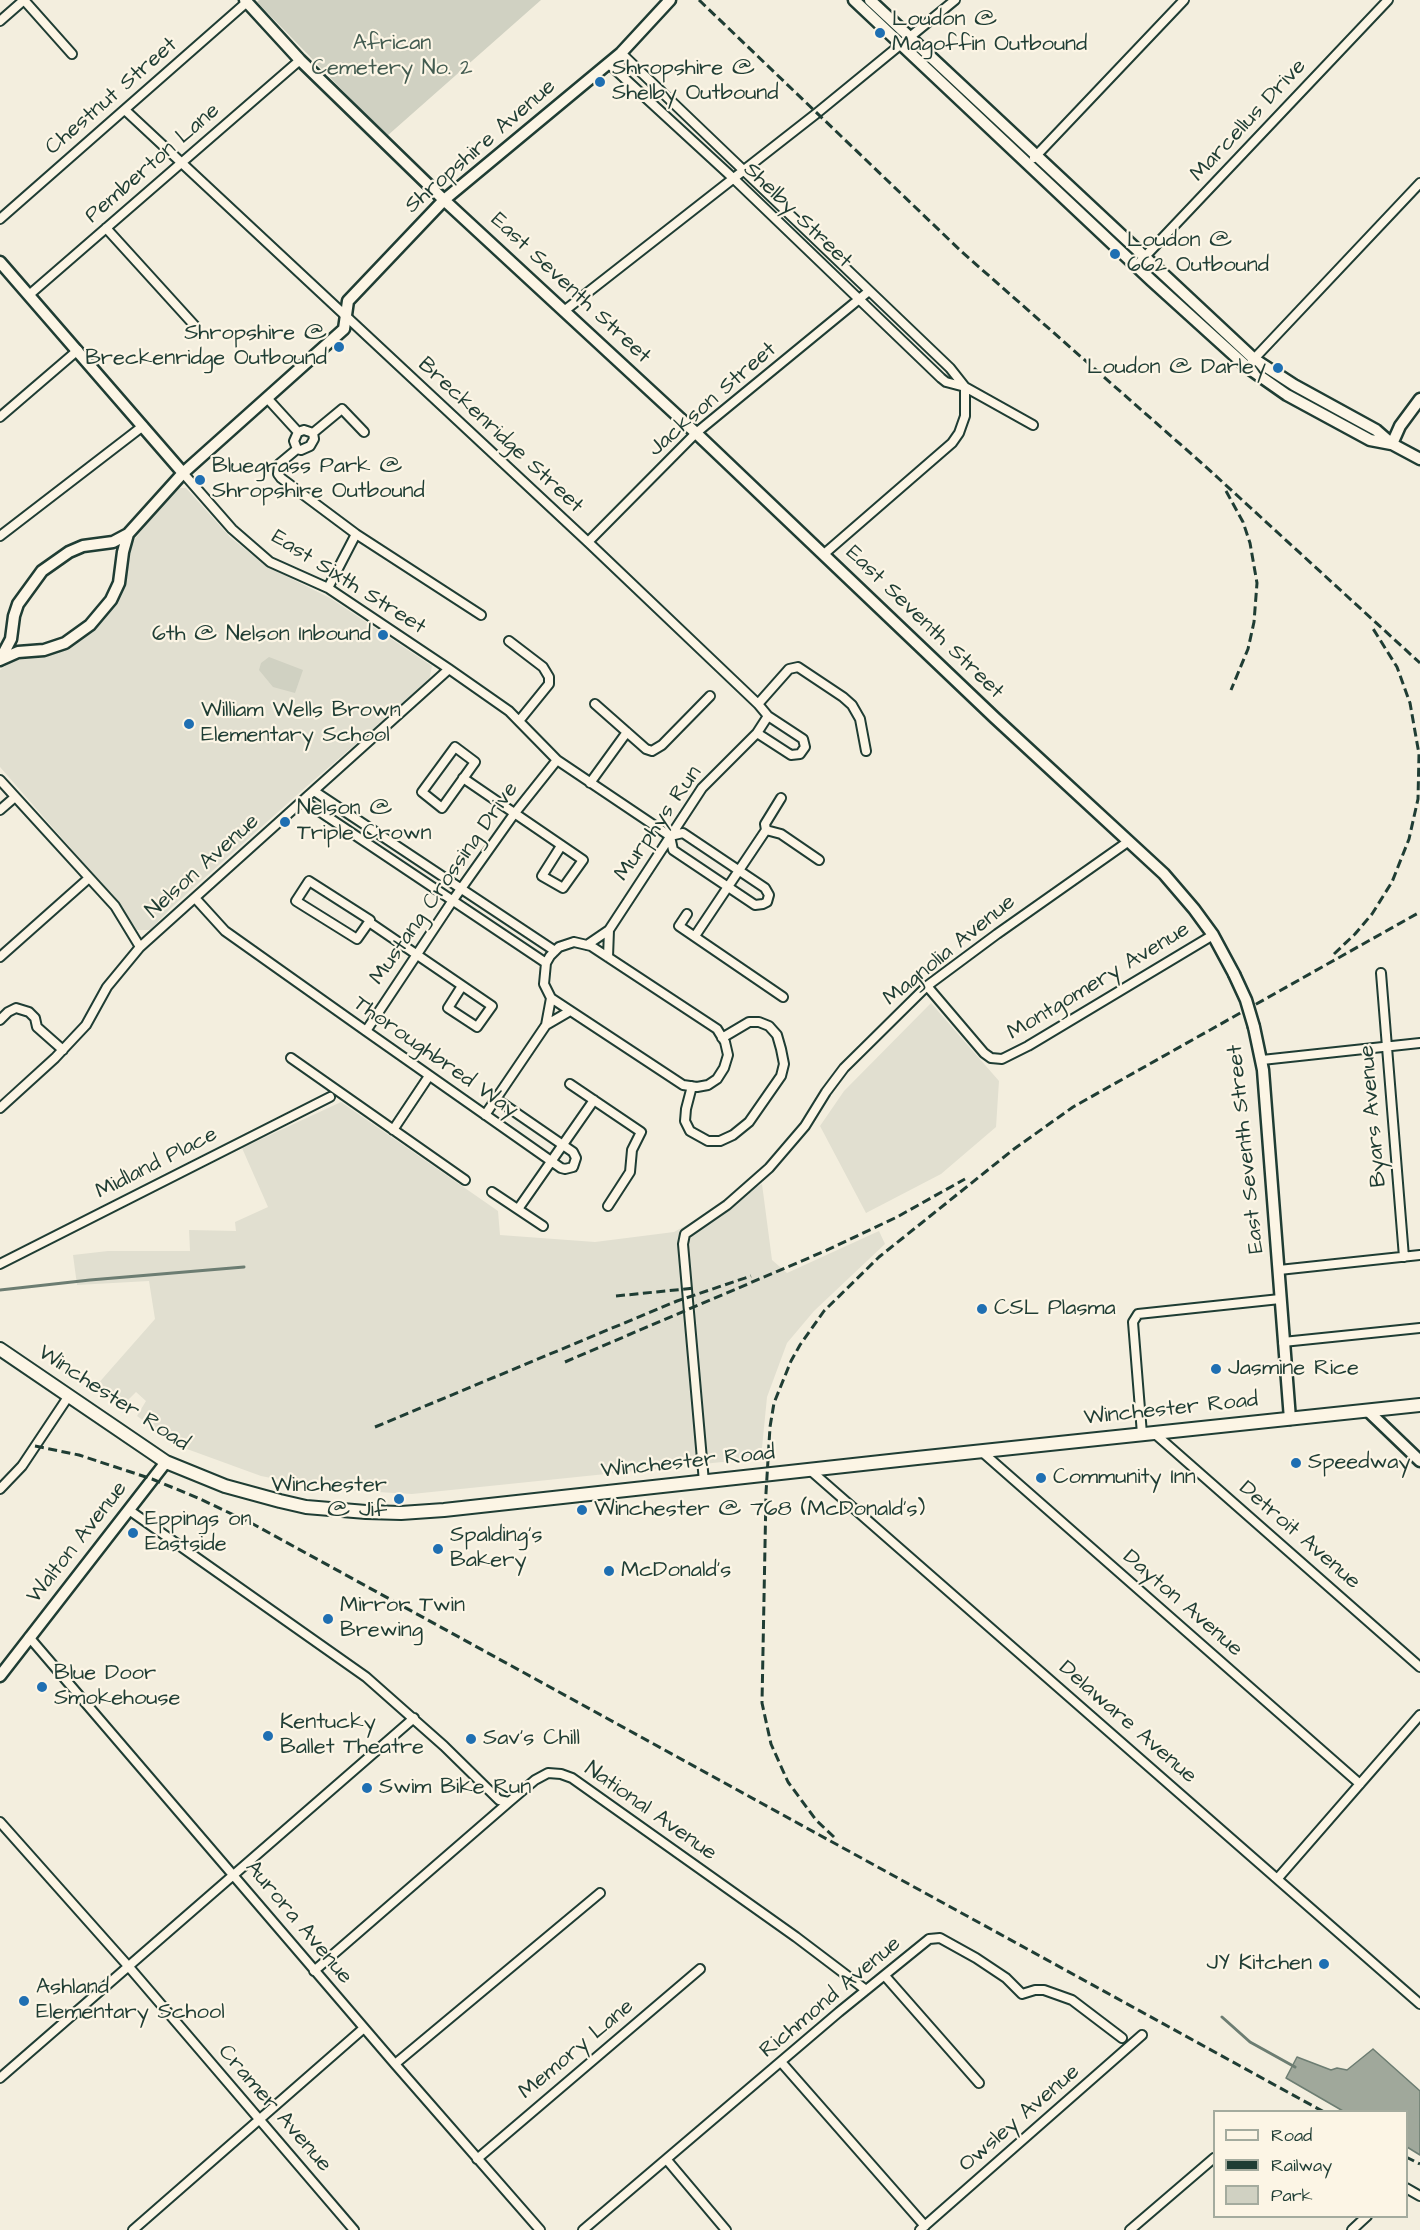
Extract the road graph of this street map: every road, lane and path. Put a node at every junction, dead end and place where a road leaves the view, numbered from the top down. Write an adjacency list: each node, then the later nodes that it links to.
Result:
1 (24, 0): 9 (street); 13 (street)
2 (670, 0): 12 (street, Shropshire Avenue)
3 (854, 0): 11 (street)
4 (870, 0): 10 (street)
5 (955, 0): 10 (street)
6 (1184, 0): 17 (street)
7 (1388, 0): 25 (street, Marcellus Drive)
8 (246, 1): 14 (street, East Seventh Street); 16 (street, Chestnut Street)
9 (0, 21)
10 (910, 36): 11 (street); 17 (street)
11 (901, 43): 17 (street); 19 (street)
12 (621, 53): 15 (street, Shropshire Avenue); 19 (street, Shelby Street)
13 (72, 54)
14 (300, 60): 18 (street, Pemberton Lane); 22 (street, East Seventh Street)
15 (609, 64): 20 (street, Shelby Street); 22 (street, Shropshire Avenue)
16 (125, 110): 18 (street, Breckenridge Street); 23 (street, Chestnut Street)
17 (1032, 159): 25 (street); 27 (street)
18 (182, 162): 24 (street, Pemberton Lane); 32 (street, Breckenridge Street)
19 (742, 171): 20 (street); 28 (street, Shelby Street)
20 (733, 178): 30 (street, Shelby Street); 31 (street)
21 (1420, 183): 35 (street)
22 (444, 200): 31 (street, East Seventh Street); 32 (street, Shropshire Avenue)
23 (0, 219)
24 (106, 228): 29 (street, Pemberton Lane); 33 (street)
25 (1144, 258): 27 (street, Marcellus Drive); 35 (street)
26 (0, 262): 29 (street, East Sixth Street)
27 (1136, 266): 35 (street)
28 (869, 291): 30 (street, Jackson Street); 36 (street, Shelby Street)
29 (29, 295): 34 (street, East Sixth Street)
30 (859, 299): 36 (street, Shelby Street); 45 (street, Jackson Street)
31 (564, 311): 45 (street, East Seventh Street)
32 (346, 316): 37 (street, Shropshire Avenue); 53 (street, Breckenridge Street)
33 (195, 326)
34 (78, 350): 39 (street); 41 (street, East Sixth Street)
35 (1250, 363): 46 (street)
36 (965, 387): 40 (street, Shelby Street); 55 (street)
37 (267, 398): 42 (street); 49 (street, Shropshire Avenue)
38 (1420, 399): 46 (street)
39 (0, 417)
40 (1033, 425)
41 (143, 426): 49 (street, East Sixth Street); 52 (street)
42 (298, 432): 44 (street); 47 (street)
43 (364, 432): 44 (street)
44 (313, 433): 47 (street)
45 (696, 433): 53 (street, Jackson Street); 55 (street, East Seventh Street)
46 (1392, 444): 48 (street)
47 (297, 449): 51 (street)
48 (1420, 459)
49 (183, 473): 50 (street, Shropshire Avenue); 57 (street, East Sixth Street)
50 (128, 534): 54 (street, Shropshire Avenue); 56 (street, Shropshire Avenue)
51 (356, 534): 57 (street); 58 (street)
52 (0, 536)
53 (588, 542): 66 (street, Breckenridge Street)
54 (100, 545): 56 (street); 59 (street, Shropshire Avenue)
55 (824, 554): 84 (street, East Seventh Street)
56 (122, 561): 61 (street, Shropshire Avenue)
57 (328, 588): 63 (street, East Sixth Street)
58 (481, 615)
59 (12, 628): 61 (street); 62 (street, Shropshire Avenue)
60 (509, 640): 68 (street)
61 (32, 651): 62 (street, Shropshire Avenue)
62 (0, 660)
63 (449, 669): 68 (street, East Sixth Street); 76 (street, Nelson Avenue)
64 (710, 696): 69 (street)
65 (595, 704): 69 (street)
66 (758, 704): 67 (street, Breckenridge Street); 71 (street)
67 (768, 716): 70 (street, Murphys Run); 70 (street, Breckenridge Street)
68 (519, 721): 72 (street, East Sixth Street)
69 (627, 732): 75 (street)
70 (757, 733): 83 (street, Murphys Run)
71 (866, 751)
72 (557, 760): 75 (street, East Sixth Street); 81 (street, Mustang Crossing Drive)
73 (463, 778): 73 (street); 81 (street)
74 (0, 780): 77 (street)
75 (590, 783): 83 (street, East Sixth Street)
76 (314, 791): 79 (street, Nelson Avenue); 90 (street)
77 (15, 797): 80 (street); 88 (street)
78 (781, 798): 82 (street)
79 (304, 801): 91 (street, Nelson Avenue); 92 (street)
80 (0, 810)
81 (514, 814): 85 (street); 90 (street, Mustang Crossing Drive)
82 (766, 830): 86 (street); 87 (street)
83 (670, 836): 87 (street, East Sixth Street); 89 (street, East Sixth Street); 95 (street, Murphys Run)
84 (1129, 841): 96 (street, East Seventh Street); 107 (street, Magnolia Avenue)
85 (561, 846): 85 (street)
86 (819, 860)
87 (739, 871): 89 (street); 89 (street, East Sixth Street)
88 (89, 878): 99 (street); 102 (street)
89 (728, 887): 97 (street)
90 (461, 889): 92 (street, Mustang Crossing Drive); 100 (street)
91 (195, 898): 99 (street, Nelson Avenue); 113 (street, Thoroughbred Way)
92 (453, 900): 101 (street, Mustang Crossing Drive); 104 (street)
93 (687, 914): 97 (street)
94 (369, 921): 94 (street); 101 (street)
95 (609, 930): 98 (street, Murphys Run); 103 (street)
96 (1213, 935): 107 (street, Montgomery Avenue); 119 (street, East Seventh Street, bridge)
97 (695, 936): 108 (street)
98 (587, 945): 100 (street); 103 (street)
99 (140, 948): 117 (street, Nelson Avenue)
100 (555, 951): 104 (street)
101 (416, 955): 106 (street); 113 (street, Mustang Crossing Drive)
102 (0, 957)
103 (608, 957): 114 (street)
104 (546, 963): 109 (street)
105 (1381, 973): 116 (street, Byars Avenue)
106 (462, 986): 106 (street)
107 (927, 986): 153 (street, Magnolia Avenue)
108 (783, 997)
109 (551, 998): 110 (street); 112 (street)
110 (570, 1011): 112 (street); 122 (street)
111 (0, 1020): 117 (street)
112 (546, 1025): 124 (street)
113 (366, 1031): 120 (street, Thoroughbred Way)
114 (722, 1038): 122 (street); 122 (street)
115 (1420, 1043): 116 (street)
116 (1386, 1047): 119 (street); 137 (street, Byars Avenue)
117 (63, 1050): 126 (street, Nelson Avenue)
118 (291, 1058): 128 (street)
119 (1262, 1060): 139 (street, East Seventh Street)
120 (429, 1076): 127 (street, Thoroughbred Way); 128 (street)
121 (570, 1084): 125 (street)
122 (692, 1086)
123 (330, 1097): 138 (street, Midland Place)
124 (496, 1099): 127 (street); 129 (street, Thoroughbred Way)
125 (594, 1100): 129 (street); 133 (street)
126 (0, 1108)
127 (485, 1115): 130 (street, Thoroughbred Way)
128 (393, 1130): 131 (street)
129 (562, 1145): 130 (street); 130 (street)
130 (551, 1161): 134 (street)
131 (465, 1180)
132 (492, 1192): 134 (street)
133 (608, 1206)
134 (518, 1209): 135 (street)
135 (543, 1226)
136 (1420, 1255): 137 (street)
137 (1404, 1257): 139 (street)
138 (0, 1264)
139 (1279, 1270): 140 (street, East Seventh Street)
140 (1280, 1299): 142 (street, East Seventh Street); 148 (street)
141 (1420, 1328): 142 (street)
142 (1283, 1342): 147 (street, East Seventh Street)
143 (0, 1349): 144 (main road, Winchester Road)
144 (68, 1397): 151 (main road, Winchester Road); 154 (street)
145 (1420, 1405): 146 (main road, Winchester Road)
146 (1368, 1411): 147 (main road, Winchester Road); 150 (street)
147 (1290, 1419): 148 (main road, Winchester Road)
148 (1148, 1433): 149 (main road, Winchester Road); 157 (street, Detroit Avenue)
149 (981, 1451): 152 (main road, Winchester Road); 161 (street, Dayton Avenue)
150 (1420, 1461)
151 (166, 1462): 153 (main road, Winchester Road); 155 (street, Walton Avenue)
152 (810, 1470): 153 (main road, Winchester Road); 165 (street, Delaware Avenue)
153 (704, 1482)
154 (0, 1490)
155 (129, 1510): 156 (street, Walton Avenue); 160 (street)
156 (29, 1638): 158 (street, Walton Avenue); 164 (street, Aurora Avenue)
157 (1420, 1667)
158 (0, 1676)
159 (1420, 1715): 161 (street)
160 (414, 1718): 162 (street); 164 (street)
161 (1360, 1784): 165 (street)
162 (509, 1802): 169 (street, National Avenue); 171 (street, National Avenue)
163 (0, 1822): 167 (street, Cramer Avenue)
164 (235, 1876): 167 (street); 169 (street, Aurora Avenue)
165 (1278, 1878): 172 (street, Delaware Avenue)
166 (600, 1893): 177 (street)
167 (129, 1967): 178 (street); 180 (street, Cramer Avenue)
168 (700, 1969): 181 (street, Memory Lane)
169 (314, 1971): 173 (street, Aurora Avenue)
170 (885, 1976): 171 (street, Richmond Avenue); 175 (street, Richmond Avenue); 179 (street)
171 (866, 1990): 176 (street, Richmond Avenue)
172 (1420, 2004)
173 (364, 2028): 177 (street, Aurora Avenue); 180 (street)
174 (1142, 2035): 185 (street, Owsley Avenue)
175 (1122, 2038)
176 (780, 2062): 182 (street, Richmond Avenue); 185 (street)
177 (395, 2064): 181 (street, Aurora Avenue)
178 (1, 2074)
179 (979, 2083)
180 (261, 2120): 186 (street); 187 (street, Cramer Avenue)
181 (477, 2159): 188 (street, Aurora Avenue)
182 (667, 2160): 189 (street, Richmond Avenue); 190 (street)
183 (1213, 2160): 191 (street)
184 (1367, 2218): 192 (street)
185 (922, 2228)
186 (133, 2230)
187 (354, 2230)
188 (540, 2230)
189 (583, 2230)
190 (726, 2230)
191 (1130, 2230)
192 (1352, 2230)

